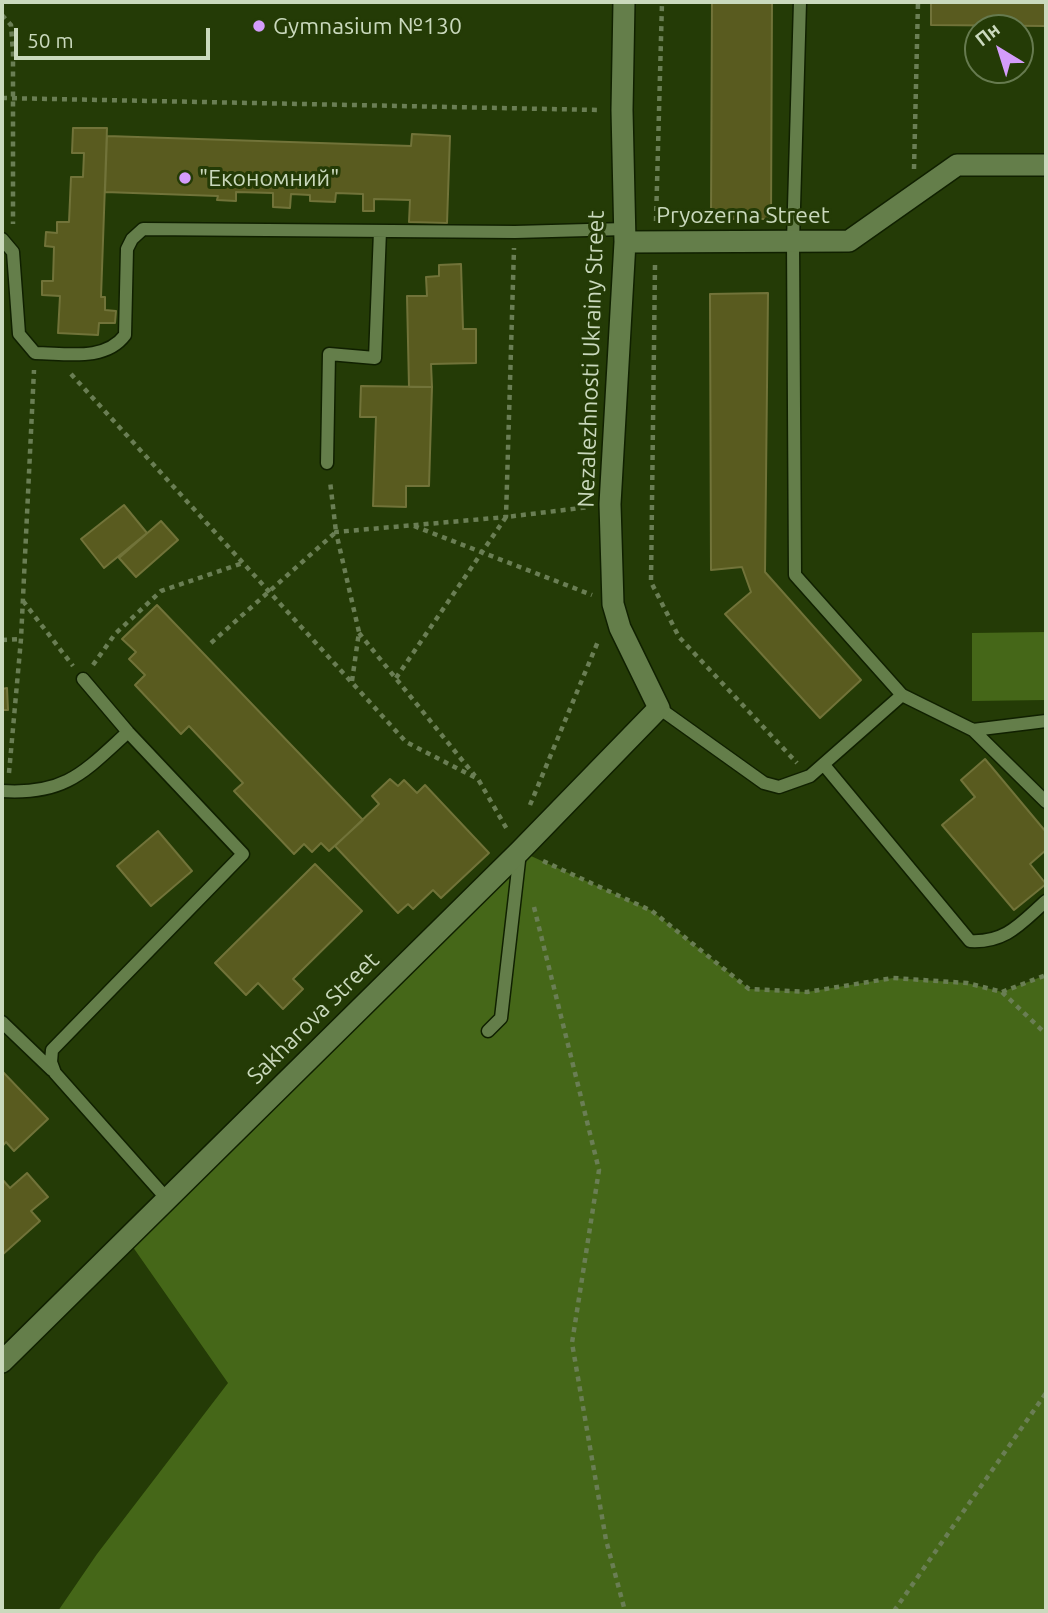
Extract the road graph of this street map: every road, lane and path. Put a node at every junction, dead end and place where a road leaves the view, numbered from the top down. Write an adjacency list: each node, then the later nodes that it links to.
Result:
1 (624, 2): 8 (street, Nezalezhnosti Ukrainy Street)
2 (662, 2): 15 (path)
3 (800, 2): 16 (lane)
4 (918, 2): 10 (path)
5 (2, 15): 7 (path)
6 (2, 98): 7 (path)
7 (13, 98): 8 (path); 17 (path)
8 (622, 110): 13 (street, Nezalezhnosti Ukrainy Street)
9 (1046, 165): 10 (street, Pryozerna Street)
10 (914, 195): 16 (street, Pryozerna Street)
11 (380, 231): 12 (lane); 19 (lane); 20 (lane)
12 (515, 232): 13 (lane); 22 (path)
13 (625, 235): 15 (street, Pryozerna Street); 21 (street, Nezalezhnosti Ukrainy Street)
14 (2, 239): 17 (lane)
15 (655, 241): 16 (street, Pryozerna Street); 43 (path)
16 (793, 241): 37 (lane)
17 (13, 252): 18 (lane)
18 (35, 353): 19 (lane); 28 (path)
19 (52, 353): 26 (path)
20 (327, 463): 24 (path)
21 (610, 504): 22 (path); 29 (street, Nezalezhnosti Ukrainy Street)
22 (506, 517): 23 (path); 25 (path)
23 (410, 525): 24 (path); 25 (path)
24 (336, 531): 27 (path); 30 (path)
25 (482, 553): 29 (path); 34 (path)
26 (243, 563): 27 (path); 35 (path)
27 (270, 593): 33 (path); 36 (path)
28 (23, 601): 31 (path); 35 (path)
29 (613, 604): 38 (street, Nezalezhnosti Ukrainy Street); 47 (path)
30 (359, 632): 34 (path); 36 (path)
31 (21, 639): 32 (path); 45 (path)
32 (2, 640)
33 (211, 643)
34 (396, 678): 44 (path)
35 (83, 679): 41 (lane)
36 (352, 682): 44 (path)
37 (902, 695): 40 (lane); 42 (lane)
38 (659, 708): 43 (lane); 48 (street, Sakharova Street)
39 (1046, 721): 40 (lane)
40 (973, 730): 46 (lane)
41 (128, 732): 45 (lane); 56 (lane)
42 (824, 765): 43 (lane); 49 (lane)
43 (810, 776)
44 (478, 779): 48 (path)
45 (4, 791)
46 (1046, 802)
47 (529, 806)
48 (517, 846): 52 (path); 54 (lane); 57 (street, Sakharova Street)
49 (1046, 901)
50 (534, 904): 60 (path)
51 (1046, 975): 52 (path)
52 (1002, 992): 55 (path)
53 (2, 1022): 56 (lane)
54 (488, 1031)
55 (1046, 1034)
56 (55, 1073): 57 (lane)
57 (167, 1199): 58 (street, Sakharova Street)
58 (2, 1362)
59 (1046, 1393): 61 (path)
60 (625, 1611)
61 (894, 1611)

